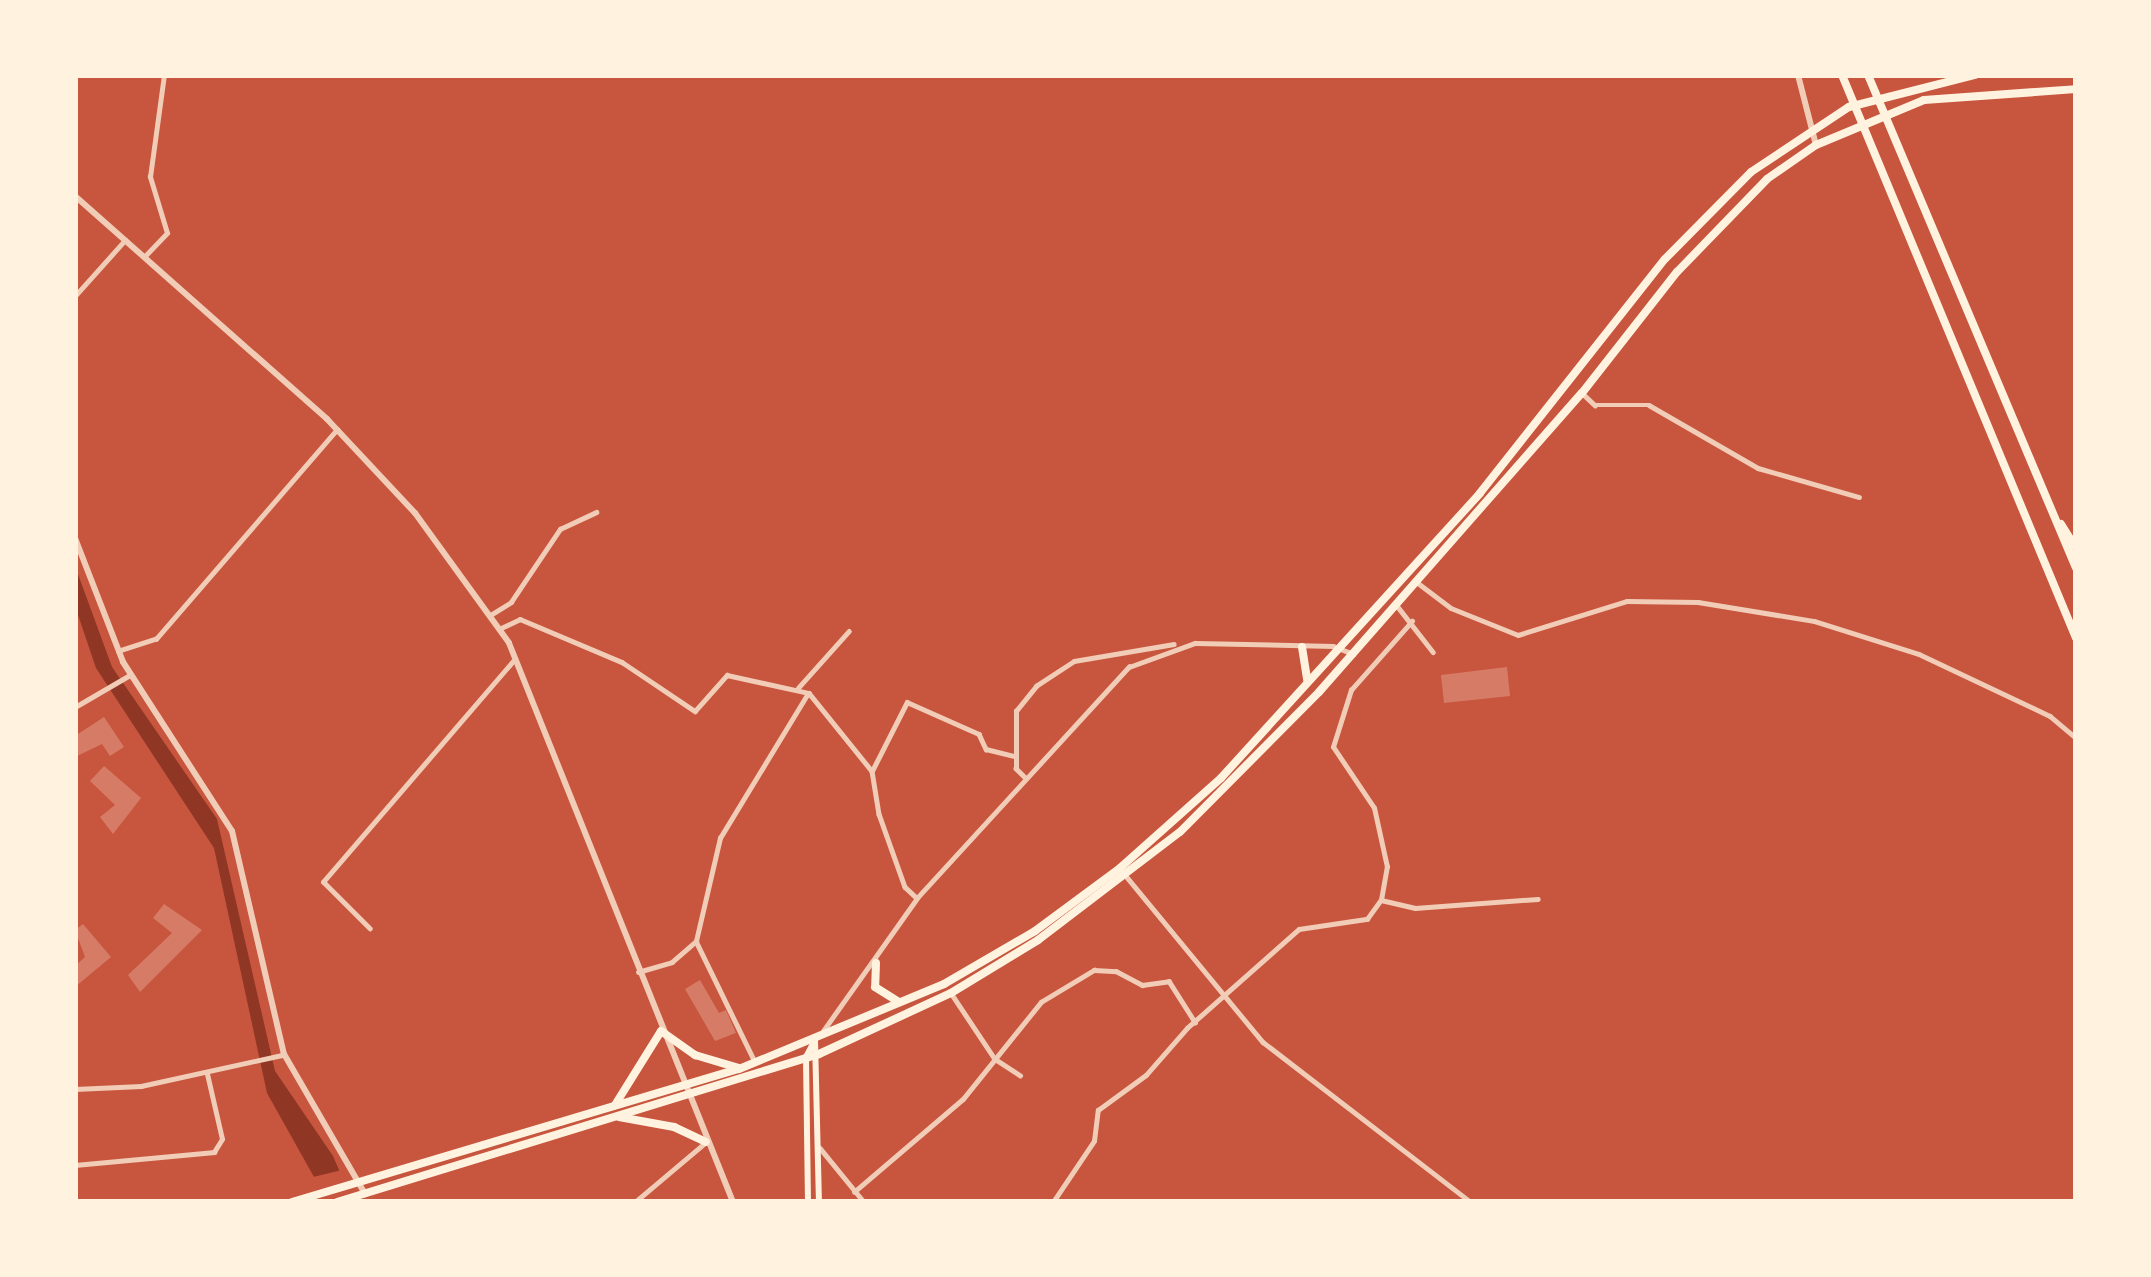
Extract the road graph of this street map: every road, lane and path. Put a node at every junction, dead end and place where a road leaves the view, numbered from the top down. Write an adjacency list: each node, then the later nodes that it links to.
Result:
1 (164, 75): 11 (street)
2 (1798, 75): 7 (street)
3 (1842, 75): 27 (main road)
4 (1868, 75): 16 (main road)
5 (1976, 75): 7 (main road)
6 (2076, 89): 8 (main road)
7 (1811, 130): 8 (street); 30 (main road)
8 (1816, 145): 13 (main road)
9 (75, 196): 10 (street)
10 (124, 240): 11 (street); 12 (street)
11 (144, 257): 14 (street)
12 (75, 296)
13 (1582, 393): 15 (street); 21 (main road)
14 (337, 429): 23 (street); 31 (street)
15 (1859, 497)
16 (2044, 497): 19 (main road); 20 (main road)
17 (596, 512): 23 (street)
18 (75, 538): 31 (street)
19 (2076, 548)
20 (2076, 568)
21 (1418, 583): 22 (main road); 40 (street)
22 (1398, 607): 24 (street); 33 (main road)
23 (490, 616): 25 (street)
24 (1412, 621): 32 (street); 47 (street)
25 (499, 629): 34 (street); 37 (street)
26 (850, 631): 37 (street)
27 (2076, 638)
28 (1180, 645): 29 (street); 41 (street); 43 (street)
29 (1302, 647): 30 (street); 36 (main road)
30 (1338, 648): 33 (street); 36 (main road)
31 (118, 651): 35 (street)
32 (1433, 652)
33 (1354, 654): 44 (main road)
34 (515, 659): 48 (street); 51 (street)
35 (127, 676): 39 (street); 59 (street)
36 (1306, 686): 54 (main road)
37 (798, 688): 38 (street)
38 (809, 693): 42 (street); 49 (street)
39 (75, 707)
40 (2076, 738)
41 (1015, 756): 42 (street); 43 (street)
42 (872, 771): 45 (street)
43 (1025, 778): 45 (street)
44 (1126, 875): 52 (main road); 53 (street)
45 (917, 898): 50 (street)
46 (1538, 899): 47 (street)
47 (1381, 900): 53 (street)
48 (370, 928)
49 (696, 941): 51 (street); 62 (street)
50 (877, 962): 54 (main road); 57 (street)
51 (638, 973): 56 (street)
52 (951, 993): 58 (main road); 61 (street)
53 (1221, 1000): 55 (street); 85 (street)
54 (901, 1002): 57 (main road)
55 (1195, 1022): 61 (street); 84 (street)
56 (661, 1031): 63 (main road); 66 (street); 69 (main road)
57 (815, 1040): 58 (main road); 60 (main road); 62 (main road)
58 (819, 1054): 60 (main road); 71 (main road)
59 (281, 1055): 64 (street); 73 (street)
60 (806, 1057): 68 (main road); 81 (main road)
61 (995, 1059): 65 (street); 74 (street)
62 (755, 1062): 63 (main road)
63 (740, 1069): 66 (main road)
64 (207, 1074): 67 (street); 72 (street)
65 (1020, 1075)
66 (682, 1085): 68 (street); 69 (main road)
67 (75, 1089)
68 (688, 1096): 69 (main road); 70 (street)
69 (616, 1112): 70 (main road); 73 (main road); 76 (main road)
70 (706, 1142): 79 (street); 80 (street)
71 (820, 1148): 74 (street); 82 (main road)
72 (75, 1165)
73 (361, 1180): 75 (main road); 76 (street)
74 (854, 1192): 83 (street)
75 (315, 1197): 77 (main road)
76 (363, 1197): 78 (main road)
77 (292, 1202)
78 (337, 1202)
79 (635, 1202)
80 (734, 1202)
81 (808, 1202)
82 (819, 1202)
83 (864, 1202)
84 (1053, 1202)
85 (1471, 1202)

